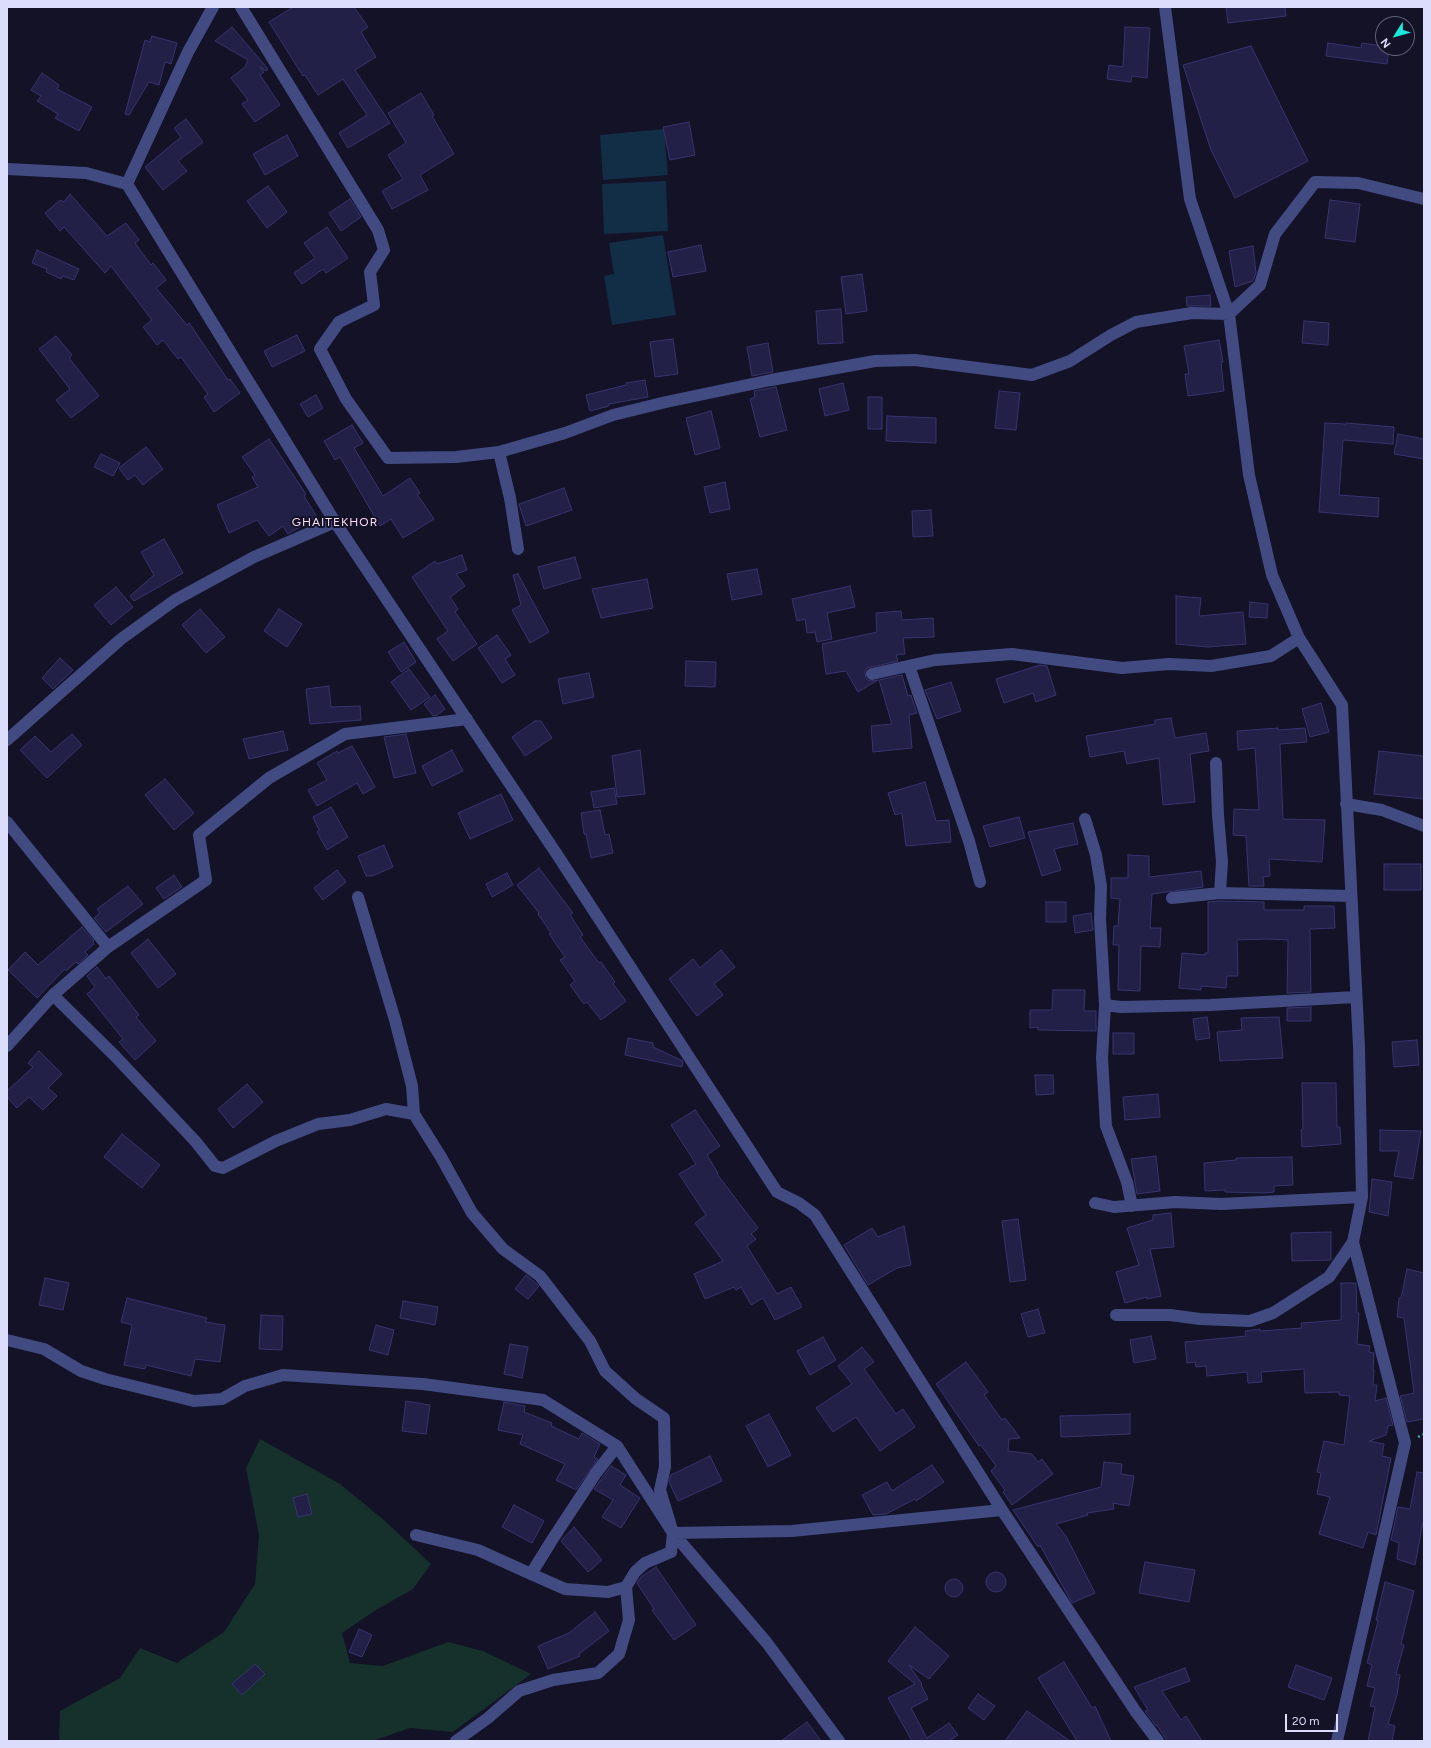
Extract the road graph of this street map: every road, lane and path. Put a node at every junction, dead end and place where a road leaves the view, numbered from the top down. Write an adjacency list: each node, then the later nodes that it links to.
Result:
1 (213, 7): 5 (street)
2 (241, 7): 8 (street)
3 (1165, 7): 7 (street)
4 (7, 169): 5 (street)
5 (127, 184): 9 (street)
6 (1424, 199): 7 (street)
7 (1229, 314): 8 (street); 11 (street)
8 (499, 452): 10 (street)
9 (335, 522): 14 (street); 15 (street)
10 (518, 549)
11 (1299, 638): 12 (street); 17 (street)
12 (909, 666): 13 (street); 21 (street)
13 (872, 674)
14 (467, 719): 26 (street); 39 (street)
15 (7, 740)
16 (1216, 763): 22 (street)
17 (1346, 804): 20 (street); 23 (street)
18 (1085, 819): 29 (street)
19 (7, 822): 26 (street)
20 (1424, 826)
21 (980, 882)
22 (1220, 893): 23 (street); 25 (street)
23 (1351, 896): 28 (street)
24 (358, 897): 31 (street)
25 (1172, 898)
26 (108, 947): 27 (street)
27 (53, 995): 30 (street); 31 (street)
28 (1356, 997): 29 (street); 32 (street)
29 (1105, 1005): 34 (street)
30 (7, 1046)
31 (414, 1114): 40 (street)
32 (1362, 1197): 34 (street); 35 (street)
33 (1095, 1203): 34 (street)
34 (1132, 1206)
35 (1353, 1242): 36 (street); 47 (street)
36 (1116, 1315)
37 (7, 1340): 38 (street)
38 (617, 1446): 40 (street); 42 (street)
39 (1002, 1510): 40 (street); 46 (street)
40 (673, 1533): 43 (street); 45 (street)
41 (416, 1535): 42 (street)
42 (531, 1574): 43 (street)
43 (626, 1587): 44 (street)
44 (456, 1741)
45 (839, 1741)
46 (1158, 1741)
47 (1337, 1741)

